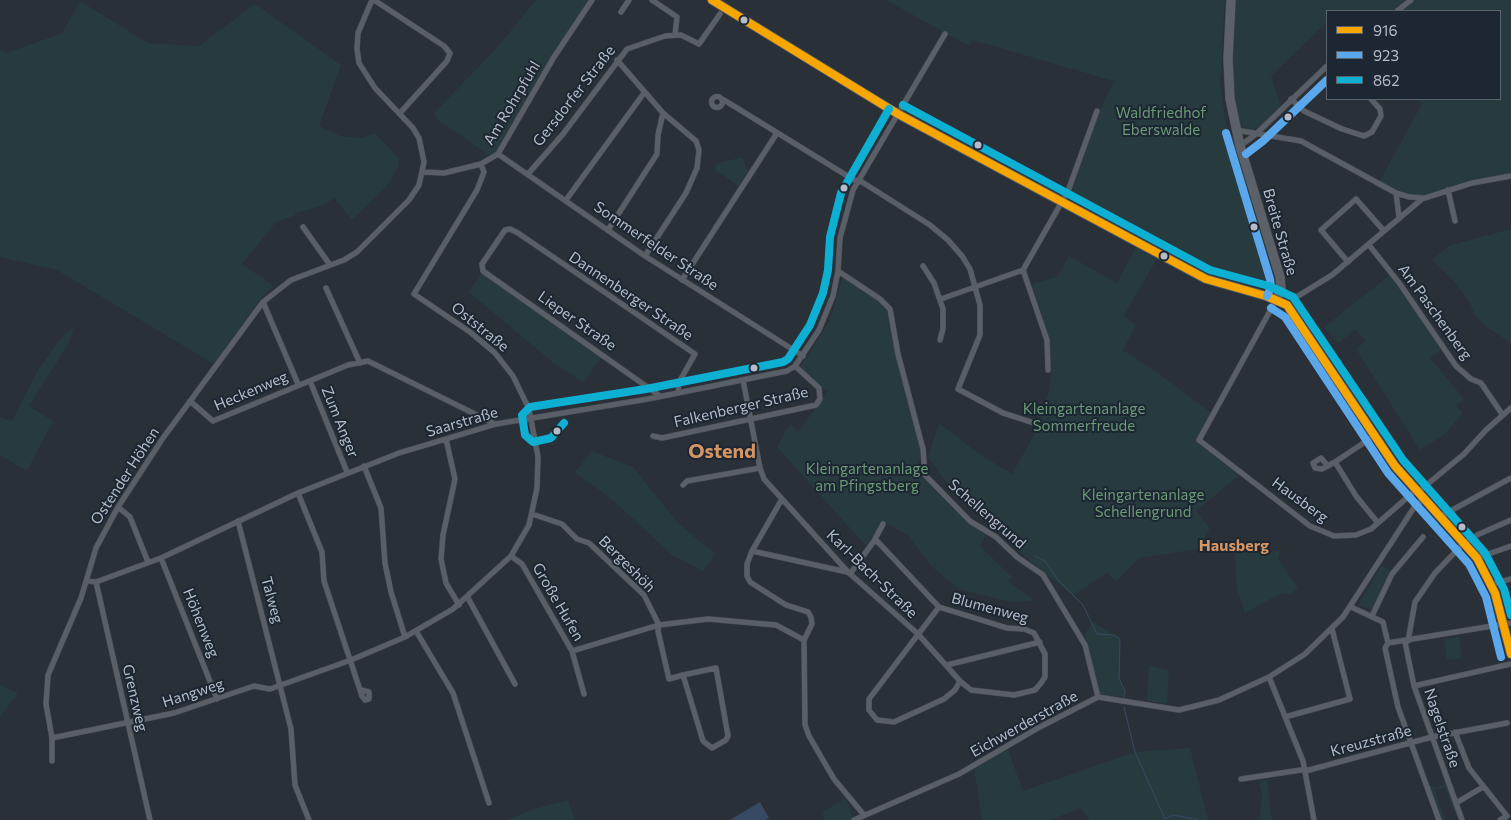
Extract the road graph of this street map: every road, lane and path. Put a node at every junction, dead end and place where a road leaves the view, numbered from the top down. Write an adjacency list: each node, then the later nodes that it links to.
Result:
1 (373, 0): 20 (street, Ostender Höhen); 20 (street)
2 (592, 0): 27 (street, Am Rohrpfuhl)
3 (629, 0): 10 (street)
4 (652, 0): 12 (street)
5 (712, 0): 8 (main road)
6 (1231, 0): 23 (main road, Breite Straße)
7 (1412, 0): 9 (street)
8 (723, 7): 12 (street, Gersdorfer Straße); 22 (main road)
9 (1398, 10)
10 (621, 12)
11 (945, 34): 22 (street)
12 (675, 36): 13 (street, Gersdorfer Straße)
13 (617, 60): 15 (street); 30 (street, Gersdorfer Straße)
14 (1326, 67): 16 (street)
15 (644, 93): 21 (street); 36 (street)
16 (1292, 99): 18 (street); 25 (street)
17 (724, 100): 24 (street)
18 (1372, 100)
19 (1097, 111): 37 (street)
20 (400, 112): 29 (street, Ostender Höhen)
21 (663, 114): 41 (street); 44 (street)
22 (898, 114): 32 (street); 37 (main road)
23 (1236, 130): 25 (street); 26 (main road, Breite Straße)
24 (777, 133): 32 (street); 51 (street)
25 (1256, 134): 26 (street); 34 (street)
26 (1240, 146): 57 (main road, Breite Straße)
27 (498, 154): 28 (street, Am Rohrpfuhl); 30 (street, Sommerfelder Straße)
28 (481, 164): 29 (street); 54 (street, Am Rohrpfuhl)
29 (423, 172): 47 (street, Ostender Höhen)
30 (528, 174): 36 (street, Sommerfelder Straße)
31 (1511, 176): 33 (street)
32 (858, 181): 50 (street); 52 (street)
33 (1448, 190): 35 (street); 39 (street)
34 (1396, 193): 35 (street); 38 (street)
35 (1422, 199): 38 (street)
36 (566, 200): 41 (street, Sommerfelder Straße)
37 (1063, 201): 49 (street); 57 (main road)
38 (1399, 217): 42 (street)
39 (1455, 221)
40 (303, 227): 47 (street)
41 (608, 230): 44 (street, Sommerfelder Straße)
42 (1384, 231): 43 (street); 45 (street)
43 (1369, 245): 45 (street); 71 (street, Am Paschenberg)
44 (645, 256): 51 (street, Sommerfelder Straße)
45 (1348, 262): 55 (street)
46 (482, 264): 67 (street, Dannenberger Straße); 68 (street, Lieper Straße)
47 (330, 265): 58 (street, Ostender Höhen)
48 (923, 266): 56 (street)
49 (1023, 270): 52 (street); 63 (street)
50 (838, 271): 60 (street); 139 (street, Schellengrund)
51 (682, 280): 60 (street, Sommerfelder Straße)
52 (976, 286): 56 (street); 74 (street)
53 (326, 288): 61 (street)
54 (414, 294): 72 (street, Oststraße)
55 (1298, 296)
56 (941, 299): 59 (street)
57 (1276, 300): 77 (main road); 94 (street, Hausberg)
58 (263, 302): 66 (street, Zum Anger); 69 (street, Ostender Höhen)
59 (940, 340)
60 (803, 356): 62 (street)
61 (360, 363): 65 (street); 75 (street)
62 (796, 366): 64 (street, Saarstraße); 73 (street, Falkenberger Straße)
63 (1048, 370)
64 (743, 380): 67 (street, Saarstraße); 73 (street, Karl-Bach-Straße)
65 (310, 381): 66 (street); 83 (street, Zum Anger)
66 (298, 384): 69 (street, Heckenweg)
67 (679, 393): 68 (street, Saarstraße)
68 (660, 396): 72 (street, Saarstraße)
69 (190, 401): 89 (street, Ostender Höhen)
70 (1511, 408): 71 (street)
71 (1502, 414): 87 (street)
72 (532, 417): 75 (street, Saarstraße); 90 (street, Oststraße)
73 (751, 419): 76 (street, Falkenberger Straße); 82 (street, Karl-Bach-Straße)
74 (1034, 423)
75 (496, 424): 78 (street, Saarstraße)
76 (652, 436)
77 (1374, 436): 79 (street); 87 (main road)
78 (446, 439): 80 (street, Saarstraße); 111 (street)
79 (1335, 462): 81 (street); 94 (street)
80 (364, 466): 83 (street, Saarstraße); 120 (street)
81 (1328, 466)
82 (760, 468): 85 (street); 88 (street, Karl-Bach-Straße)
83 (347, 472): 86 (street, Saarstraße)
84 (1511, 478): 91 (street)
85 (683, 485)
86 (298, 493): 93 (street, Saarstraße); 127 (street)
87 (1419, 493): 91 (main road); 94 (street, Hausberg); 113 (street, Eichwerderstraße)
88 (782, 499): 100 (street); 105 (street, Karl-Bach-Straße)
89 (118, 507): 104 (street); 107 (street, Ostender Höhen)
90 (532, 514): 101 (street, Oststraße); 116 (street, Bergeshöh)
91 (1441, 516): 98 (main road)
92 (1511, 520): 98 (street, Nagelstraße)
93 (238, 521): 102 (street, Saarstraße); 135 (street, Talweg)
94 (1378, 523)
95 (883, 524): 97 (street)
96 (1423, 537): 114 (street)
97 (874, 541): 105 (street); 112 (street, Blumenweg)
98 (1463, 545): 103 (main road); 123 (street, Nagelstraße)
99 (1511, 546): 103 (street)
100 (752, 551): 105 (street); 121 (street)
101 (511, 556): 110 (street, Oststraße); 125 (street, Große Hufen)
102 (161, 558): 104 (street, Saarstraße); 140 (street, Höhenweg)
103 (1477, 558): 109 (main road)
104 (148, 562): 108 (street, Saarstraße)
105 (849, 573): 119 (street, Karl-Bach-Straße)
106 (1511, 579): 109 (street)
107 (87, 581): 108 (street, Saarstraße); 146 (street, Ostender Höhen)
108 (96, 582): 143 (street, Grenzweg)
109 (1492, 584): 115 (main road)
110 (468, 598): 111 (street, Hangweg); 134 (street)
111 (459, 605): 118 (street, Hangweg)
112 (939, 607): 119 (street); 122 (street, Blumenweg)
113 (1351, 607): 114 (street); 117 (street, Eichwerderstraße)
114 (1372, 616): 124 (street)
115 (1507, 624): 123 (street); 126 (main road)
116 (659, 625): 121 (street); 125 (street); 131 (street, Bergeshöh)
117 (1332, 629): 132 (street, Eichwerderstraße); 141 (street)
118 (416, 631): 120 (street, Hangweg); 152 (street)
119 (918, 634): 129 (street, Karl-Bach-Straße); 133 (street)
120 (405, 637): 127 (street, Hangweg)
121 (804, 640): 154 (street)
122 (1040, 642): 129 (street); 130 (street, Blumenweg)
123 (1406, 642): 124 (street); 136 (street, Nagelstraße)
124 (1388, 643): 147 (street)
125 (572, 650): 138 (street, Große Hufen)
126 (1511, 654)
127 (351, 660): 135 (street, Hangweg); 137 (street)
128 (1511, 664): 136 (street)
129 (947, 665): 133 (street, Karl-Bach-Straße)
130 (1046, 665): 133 (street, Karl-Bach-Straße)
131 (683, 675): 131 (street)
132 (1269, 677): 139 (street, Eichwerderstraße); 141 (street)
133 (960, 682)
134 (515, 684)
135 (281, 685): 140 (street, Hangweg); 156 (street, Talweg)
136 (1414, 686): 145 (street, Nagelstraße)
137 (361, 690)
138 (584, 694)
139 (1098, 697): 154 (street, Eichwerderstraße)
140 (217, 699): 143 (street, Hangweg)
141 (1285, 718): 149 (street)
142 (1507, 723): 144 (street, Kreuzstraße)
143 (128, 724): 146 (street, Hangweg); 155 (street, Grenzweg)
144 (1455, 732): 145 (street, Kreuzstraße); 151 (street)
145 (1432, 737): 147 (street, Kreuzstraße); 153 (street, Nagelstraße)
146 (52, 738): 148 (street, Ostender Höhen)
147 (1410, 743): 149 (street, Kreuzstraße); 159 (street)
148 (52, 760)
149 (1306, 770): 150 (street, Kreuzstraße); 158 (street)
150 (1241, 779)
151 (1483, 786): 153 (street); 161 (street)
152 (489, 803)
153 (1456, 803): 160 (street, Nagelstraße)
154 (864, 814): 157 (street, Eichwerderstraße)
155 (150, 820)
156 (309, 820)
157 (854, 820)
158 (1314, 820)
159 (1439, 820)
160 (1462, 820)
161 (1500, 820)

